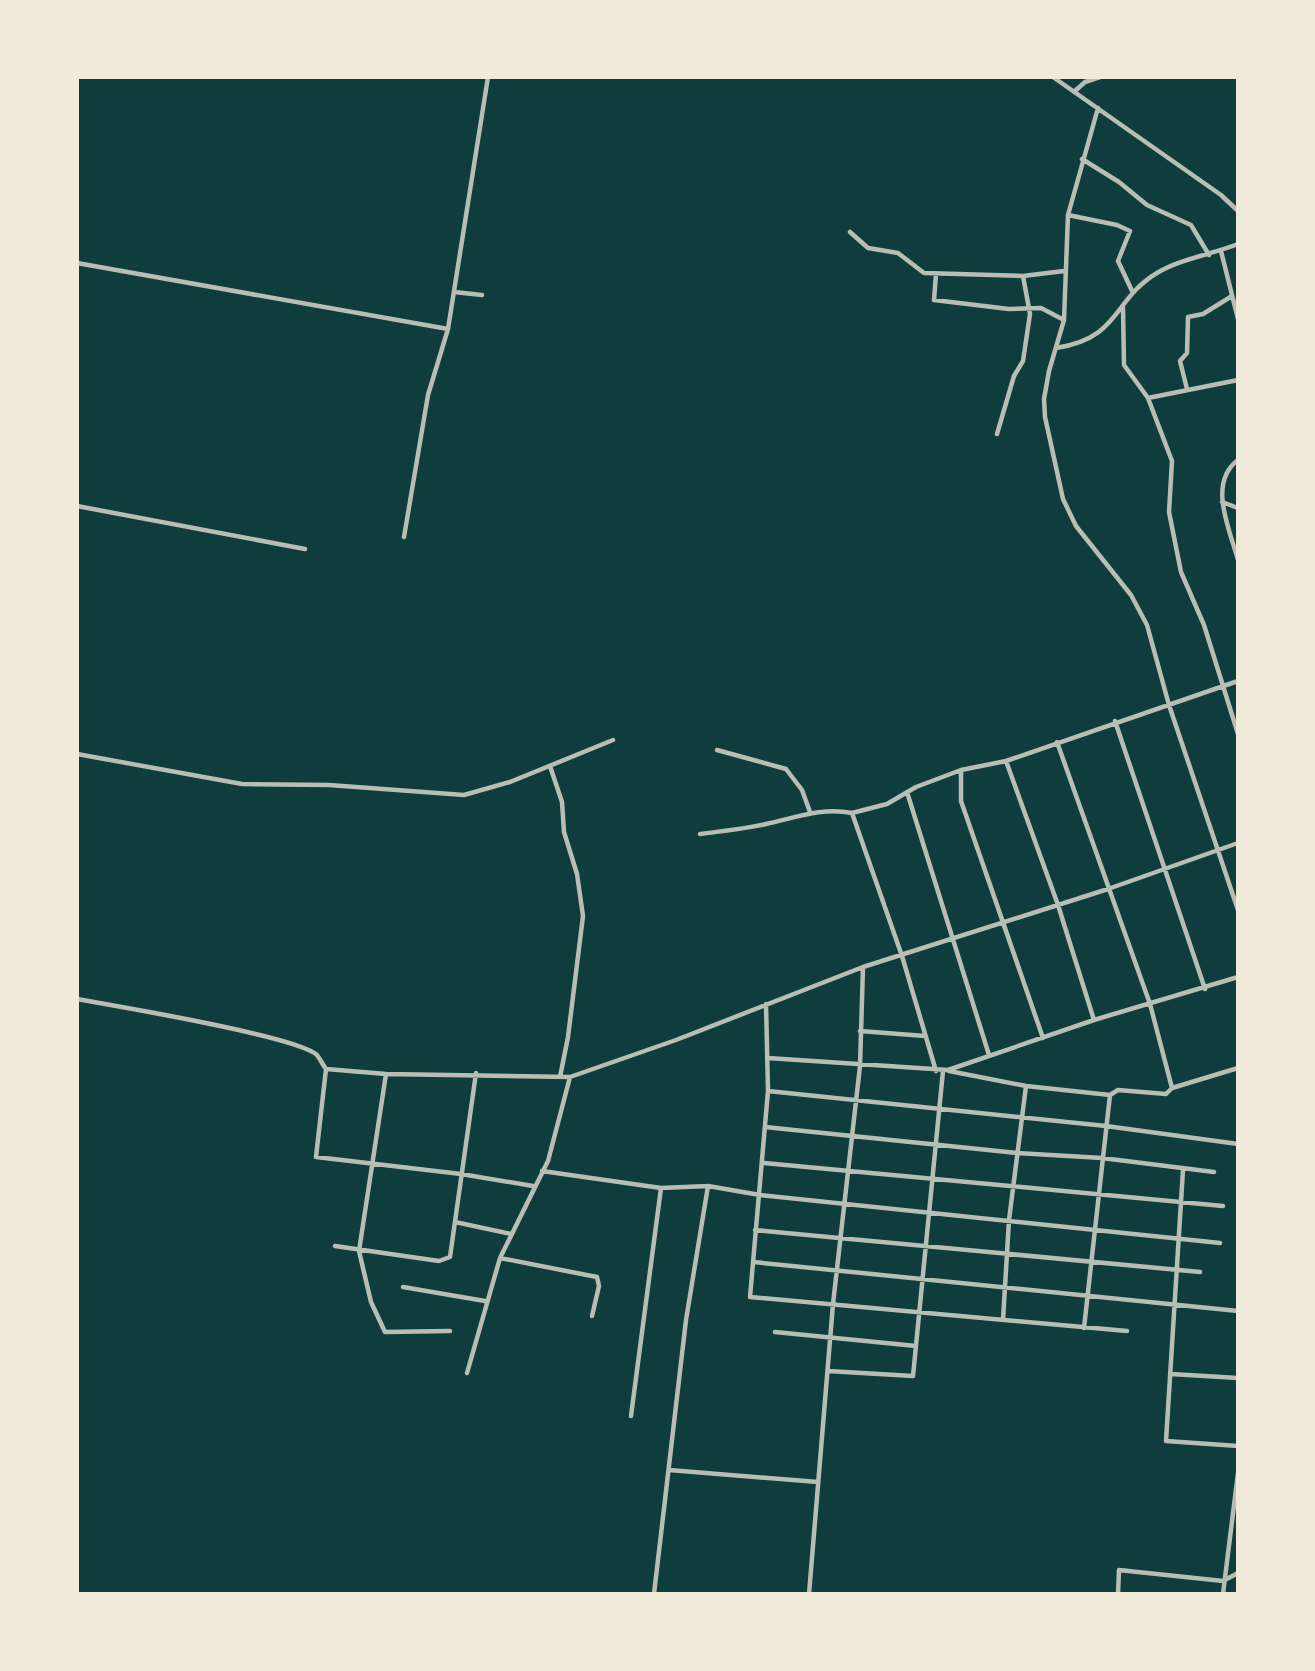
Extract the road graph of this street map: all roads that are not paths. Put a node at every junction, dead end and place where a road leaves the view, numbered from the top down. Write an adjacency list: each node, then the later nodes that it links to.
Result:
1 (488, 77): 17 (street)
2 (1053, 77): 4 (street)
3 (1100, 77): 4 (street)
4 (1075, 91): 5 (street)
5 (1098, 108): 6 (street); 7 (street)
6 (1082, 159): 8 (street); 12 (street)
7 (1238, 211)
8 (1068, 215): 14 (street); 18 (street)
9 (850, 232): 15 (street)
10 (1238, 244): 11 (street)
11 (1222, 251): 12 (street); 20 (street)
12 (1209, 255): 18 (street)
13 (77, 263): 25 (street)
14 (1064, 271): 16 (street); 24 (street)
15 (936, 274): 16 (street); 22 (street)
16 (1023, 276): 22 (street)
17 (454, 292): 19 (street); 25 (street)
18 (1133, 293): 21 (street)
19 (482, 295)
20 (1232, 296): 23 (street); 28 (street)
21 (1123, 307): 26 (street); 29 (street)
22 (1029, 309): 24 (street); 30 (street)
23 (1238, 319)
24 (1064, 320): 26 (street)
25 (449, 329): 35 (street)
26 (1056, 348): 40 (street)
27 (1238, 380): 28 (street)
28 (1187, 389): 29 (street)
29 (1148, 398): 39 (street)
30 (997, 435)
31 (1238, 460): 32 (street)
32 (1221, 501): 34 (street); 37 (street)
33 (77, 506): 36 (street)
34 (1238, 508)
35 (404, 537)
36 (305, 549)
37 (1238, 560)
38 (1238, 681): 39 (street)
39 (1224, 686): 40 (street); 42 (street)
40 (1169, 705): 41 (street); 55 (street)
41 (1115, 721): 44 (street); 56 (street)
42 (1238, 734)
43 (613, 740): 48 (street)
44 (1056, 742): 47 (street); 57 (street)
45 (718, 750): 51 (street)
46 (77, 754): 48 (street)
47 (1006, 761): 49 (street); 58 (street)
48 (550, 766): 82 (street)
49 (961, 770): 50 (street); 60 (street)
50 (907, 792): 52 (street); 61 (street)
51 (810, 812): 52 (street); 53 (street)
52 (852, 813): 62 (street)
53 (700, 834)
54 (1238, 843): 55 (street)
55 (1218, 849): 56 (street); 59 (street)
56 (1163, 870): 57 (street); 65 (street)
57 (1108, 889): 58 (street); 68 (street)
58 (1059, 905): 60 (street); 69 (street)
59 (1238, 910)
60 (1002, 924): 61 (street); 72 (street)
61 (952, 940): 62 (street); 73 (street)
62 (902, 956): 63 (street); 71 (street)
63 (863, 967): 67 (street); 70 (street)
64 (1238, 977): 65 (street)
65 (1205, 989): 68 (street)
66 (77, 999): 77 (street)
67 (766, 1004): 74 (street); 83 (street)
68 (1150, 1004): 69 (street); 85 (street)
69 (1094, 1020): 72 (street)
70 (860, 1031): 71 (street); 75 (street)
71 (925, 1036): 78 (street)
72 (1043, 1038): 73 (street)
73 (989, 1056): 79 (street)
74 (768, 1058): 75 (street); 86 (street)
75 (860, 1066): 78 (street); 88 (street)
76 (1238, 1068): 85 (street)
77 (326, 1069): 81 (street); 99 (street)
78 (936, 1071): 79 (street)
79 (946, 1071): 84 (street); 89 (street)
80 (476, 1073): 81 (street); 82 (street); 104 (street)
81 (386, 1074): 99 (street)
82 (560, 1076): 83 (street)
83 (570, 1077): 102 (street)
84 (1026, 1086): 87 (street); 90 (street)
85 (1172, 1087): 87 (street)
86 (768, 1091): 88 (street); 92 (street)
87 (1110, 1095): 91 (street)
88 (855, 1101): 89 (street); 93 (street)
89 (938, 1109): 90 (street); 94 (street)
90 (1022, 1118): 91 (street); 96 (street)
91 (1106, 1126): 95 (street); 97 (street)
92 (765, 1127): 93 (street); 98 (street)
93 (851, 1135): 94 (street); 100 (street)
94 (934, 1143): 96 (street); 105 (street)
95 (1238, 1144)
96 (1017, 1153): 97 (street); 108 (street)
97 (1102, 1158): 101 (street); 110 (street)
98 (764, 1163): 100 (street); 111 (street)
99 (371, 1164): 104 (street); 126 (street)
100 (847, 1169): 105 (street); 112 (street)
101 (1183, 1170): 103 (street); 113 (street)
102 (542, 1171): 106 (street); 109 (street)
103 (1214, 1172)
104 (461, 1174): 106 (street); 117 (street)
105 (931, 1179): 108 (street); 115 (street)
106 (533, 1186): 120 (street)
107 (708, 1186): 109 (street); 111 (street); 157 (street)
108 (1013, 1186): 110 (street); 116 (street)
109 (661, 1188): 155 (street)
110 (1098, 1193): 113 (street); 118 (street)
111 (760, 1195): 112 (street); 119 (street)
112 (844, 1203): 115 (street); 121 (street)
113 (1181, 1203): 114 (street); 122 (street)
114 (1223, 1206)
115 (927, 1212): 116 (street); 124 (street)
116 (1009, 1220): 118 (street); 127 (street)
117 (455, 1222): 120 (street); 126 (street)
118 (1094, 1228): 122 (street); 130 (street)
119 (755, 1230): 121 (street); 129 (street)
120 (512, 1234): 128 (street)
121 (840, 1237): 124 (street); 132 (street)
122 (1178, 1238): 123 (street); 131 (street)
123 (1220, 1243)
124 (924, 1245): 127 (street); 134 (street)
125 (335, 1247): 126 (street)
126 (359, 1251): 146 (street)
127 (1007, 1252): 130 (street); 136 (street)
128 (500, 1258): 138 (street); 143 (street)
129 (753, 1262): 132 (street); 139 (street)
130 (1090, 1262): 131 (street); 137 (street)
131 (1176, 1269): 133 (street); 140 (street)
132 (837, 1271): 134 (street); 139 (street)
133 (1200, 1272)
134 (920, 1278): 136 (street); 142 (street)
135 (403, 1287): 138 (street)
136 (1005, 1287): 137 (street); 144 (street)
137 (1087, 1295): 140 (street); 145 (street)
138 (485, 1301): 152 (street)
139 (834, 1304): 142 (street); 149 (street)
140 (1174, 1305): 141 (street); 153 (street)
141 (1238, 1311)
142 (918, 1313): 144 (street); 150 (street)
143 (592, 1316)
144 (1003, 1320): 145 (street)
145 (1084, 1328): 147 (street)
146 (450, 1331)
147 (1127, 1331)
148 (775, 1332): 149 (street)
149 (831, 1340): 150 (street); 151 (street)
150 (916, 1346): 151 (street)
151 (828, 1371): 159 (street)
152 (467, 1373)
153 (1171, 1374): 154 (street); 156 (street)
154 (1238, 1378)
155 (631, 1416)
156 (1238, 1447)
157 (670, 1470): 159 (street); 162 (street)
158 (1238, 1473): 161 (street)
159 (818, 1482): 163 (street)
160 (1238, 1573): 161 (street)
161 (1223, 1581): 164 (street); 165 (street)
162 (654, 1594)
163 (809, 1594)
164 (1118, 1594)
165 (1223, 1594)

